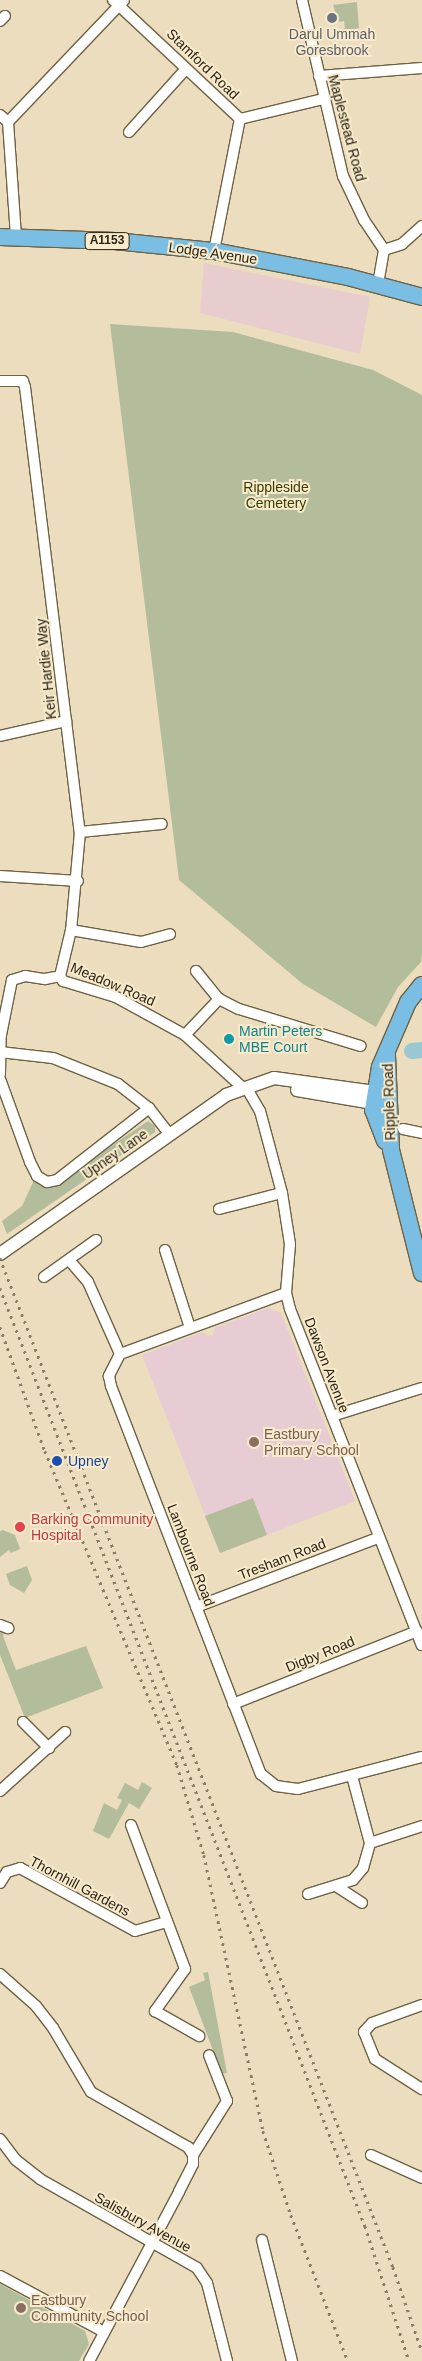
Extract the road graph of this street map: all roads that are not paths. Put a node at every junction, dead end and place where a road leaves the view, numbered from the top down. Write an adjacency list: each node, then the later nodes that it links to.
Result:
1 (302, 0): 5 (street, Maplestead Road)
2 (119, 2): 4 (street, Stamford Road); 7 (street)
3 (422, 68): 5 (street)
4 (186, 69): 8 (street, Stamford Road); 9 (street)
5 (319, 76): 6 (street, Maplestead Road)
6 (323, 98): 8 (street); 12 (street, Maplestead Road)
7 (4, 118): 11 (street)
8 (240, 119): 13 (street, Stamford Road)
9 (129, 132)
10 (422, 226): 12 (street)
11 (8, 236): 13 (main road, Lodge Avenue / A1153)
12 (384, 250): 14 (street)
13 (214, 251): 14 (main road, Lodge Avenue / A1153)
14 (378, 285): 15 (main road, Lodge Avenue / A1153)
15 (422, 297)
16 (0, 381): 17 (street, Keir Hardie Way)
17 (66, 721): 18 (street); 20 (street, Keir Hardie Way)
18 (0, 736)
19 (162, 824): 20 (street)
20 (80, 832): 22 (street, Keir Hardie Way)
21 (0, 876): 22 (street)
22 (78, 881): 23 (street, Keir Hardie Way)
23 (71, 930): 24 (street); 26 (street, Keir Hardie Way)
24 (170, 934)
25 (196, 971): 28 (street)
26 (60, 976): 29 (street, Meadow Road); 31 (street, Meadow Road)
27 (422, 984): 35 (main road, Ripple Road)
28 (220, 999): 29 (street); 30 (street)
29 (185, 1035): 34 (street, Meadow Road)
30 (360, 1046)
31 (0, 1052): 32 (street, Meadow Road); 36 (street)
32 (0, 1074)
33 (0, 1079): 36 (street)
34 (247, 1087): 35 (street); 39 (street, Upney Lane); 40 (street, Dawson Avenue)
35 (380, 1097): 46 (main road, Ripple Road)
36 (149, 1108): 39 (street)
37 (403, 1129): 38 (street)
38 (422, 1133)
39 (169, 1134): 43 (street, Upney Lane)
40 (282, 1192): 41 (street); 48 (street, Dawson Avenue)
41 (219, 1209)
42 (96, 1240): 45 (street)
43 (5, 1250)
44 (165, 1250): 49 (street)
45 (69, 1260): 47 (street); 50 (street)
46 (422, 1274)
47 (44, 1277)
48 (286, 1293): 49 (street); 52 (street, Dawson Avenue)
49 (190, 1328): 50 (street)
50 (120, 1354): 54 (street, Lambourne Road)
51 (422, 1388): 52 (street)
52 (332, 1416): 53 (street, Dawson Avenue)
53 (378, 1538): 54 (street, Tresham Road); 55 (street, Dawson Avenue)
54 (196, 1607): 57 (street, Lambourne Road)
55 (416, 1631): 56 (street, Dawson Avenue); 57 (street, Digby Road)
56 (422, 1645)
57 (233, 1704): 62 (street, Lambourne Road)
58 (22, 1722): 60 (street)
59 (65, 1732): 60 (street)
60 (49, 1748): 63 (street)
61 (422, 1757): 62 (street, Lambourne Road)
62 (352, 1776): 66 (street)
63 (0, 1791)
64 (131, 1825): 71 (street)
65 (422, 1826): 66 (street)
66 (370, 1843): 68 (street)
67 (0, 1883): 71 (street, Thornhill Gardens)
68 (336, 1886): 69 (street); 70 (street)
69 (308, 1894)
70 (362, 1903)
71 (167, 1922): 74 (street)
72 (0, 1974): 78 (street)
73 (422, 2005): 76 (street)
74 (200, 2036)
75 (209, 2055): 78 (street)
76 (422, 2089)
77 (0, 2139): 82 (street, Salisbury Avenue)
78 (193, 2155): 82 (street)
79 (371, 2155): 80 (street)
80 (422, 2178)
81 (262, 2240): 87 (street)
82 (151, 2241): 84 (street); 86 (street, Salisbury Avenue)
83 (0, 2276): 84 (street)
84 (104, 2332): 85 (street)
85 (89, 2361)
86 (227, 2361)
87 (292, 2361)

